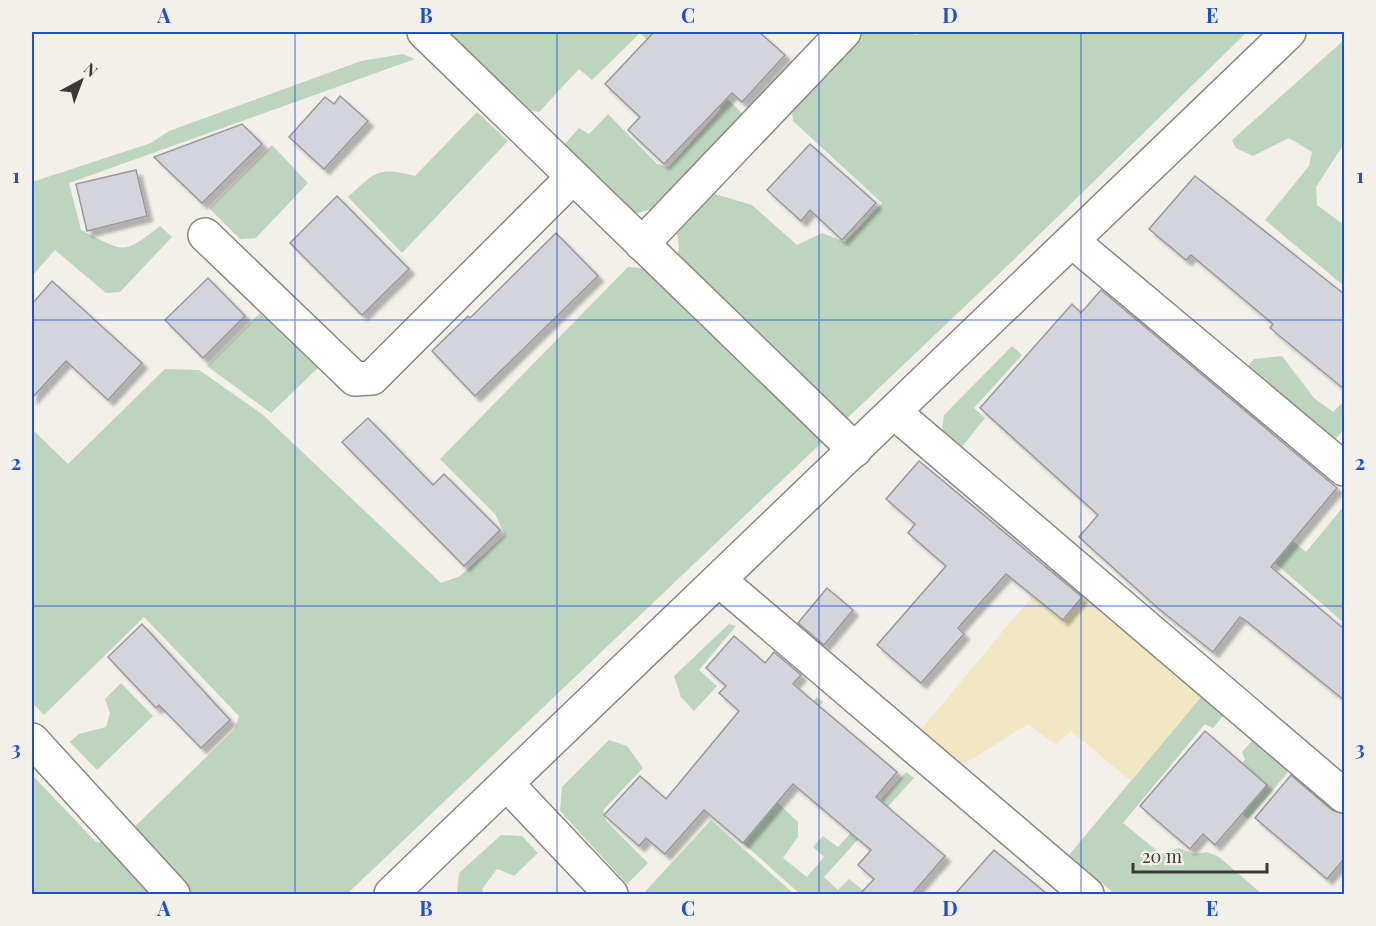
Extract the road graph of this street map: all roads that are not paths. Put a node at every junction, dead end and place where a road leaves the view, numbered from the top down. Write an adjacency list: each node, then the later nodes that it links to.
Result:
1 (423, 32): 4 (street)
2 (844, 32): 7 (street)
3 (1289, 32): 6 (street)
4 (573, 177): 5 (street); 7 (street)
5 (206, 235)
6 (1072, 241): 8 (street); 10 (street)
7 (642, 244): 9 (street)
8 (894, 412): 9 (street); 14 (street)
9 (855, 450): 11 (street)
10 (1344, 470)
11 (719, 580): 13 (street); 18 (street)
12 (32, 740): 16 (street)
13 (507, 784): 15 (street); 17 (street)
14 (1344, 796)
15 (409, 888)
16 (173, 894)
17 (611, 894)
18 (1087, 894)

